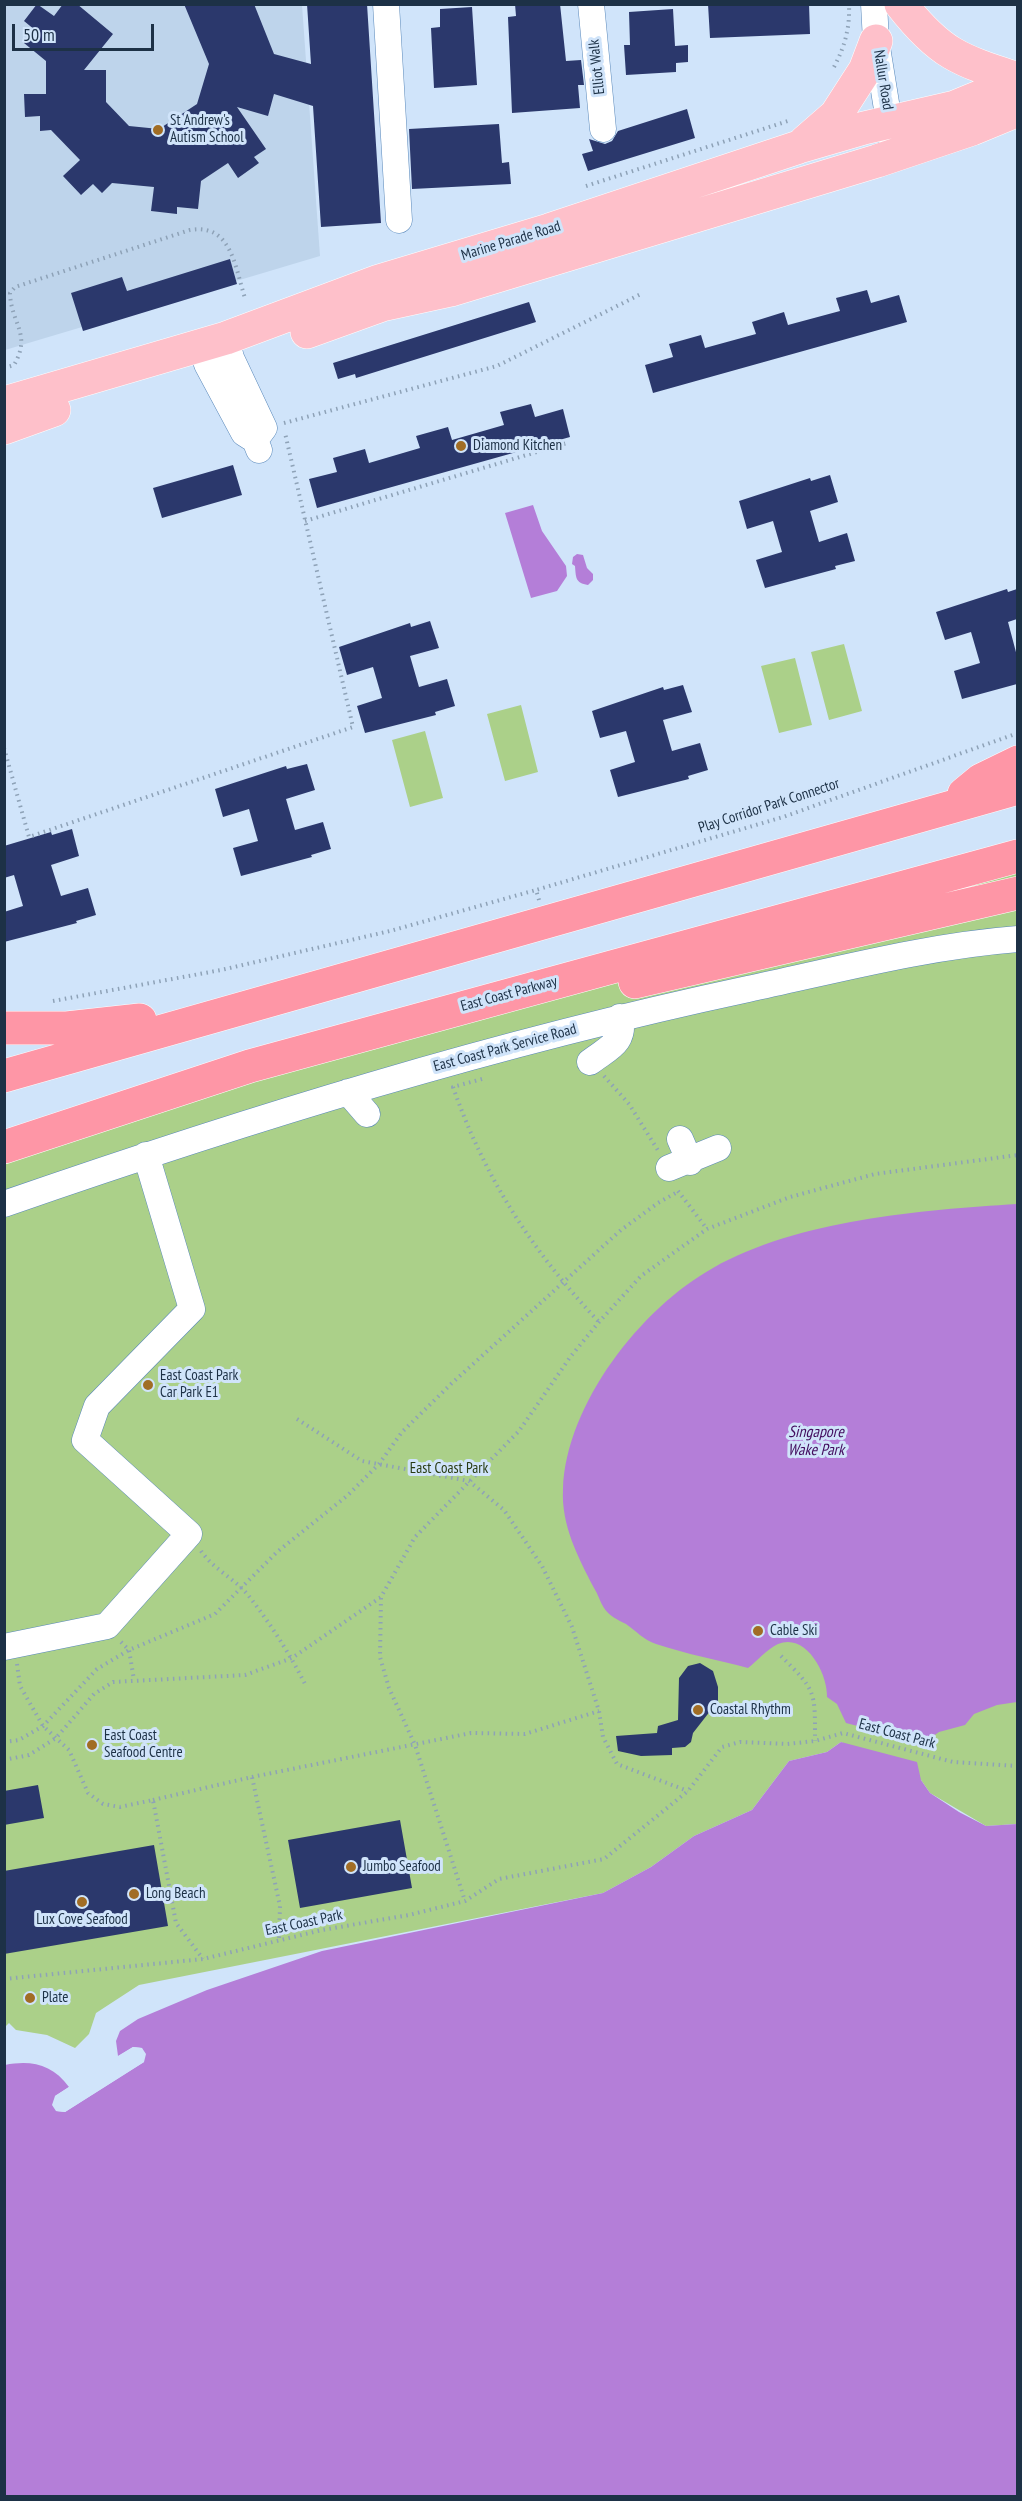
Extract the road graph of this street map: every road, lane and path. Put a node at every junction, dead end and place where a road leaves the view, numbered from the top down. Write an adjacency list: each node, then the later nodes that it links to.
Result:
1 (386, 4): 15 (street)
2 (591, 4): 11 (street, Elliot Walk)
3 (849, 4): 7 (path)
4 (874, 4): 6 (street, Nallur Road)
5 (901, 4): 8 (main road)
6 (876, 41): 10 (street, Nallur Road); 12 (main road)
7 (832, 71)
8 (1017, 80): 10 (main road, Marine Parade Road)
9 (1017, 110): 13 (main road, Marine Parade Road)
10 (889, 122): 12 (main road, Marine Parade Road); 13 (street, Nallur Road)
11 (603, 129)
12 (797, 133): 14 (path); 18 (main road, Marine Parade Road)
13 (894, 156): 18 (main road, Marine Parade Road)
14 (586, 186)
15 (399, 220)
16 (643, 293): 22 (path)
17 (245, 298): 19 (path)
18 (216, 352): 20 (main road, Marine Parade Road); 23 (main road, Marine Parade Road); 25 (street)
19 (4, 368)
20 (4, 403)
21 (277, 413): 22 (path)
22 (283, 423): 26 (path)
23 (4, 428)
24 (567, 443): 26 (path)
25 (257, 445)
26 (305, 521): 28 (path)
27 (1017, 733): 33 (path, Play Corridor Park Connector)
28 (4, 748)
29 (1017, 762): 31 (highway)
30 (1017, 788): 31 (highway)
31 (949, 807): 38 (highway)
32 (1017, 856): 41 (highway, East Coast Parkway)
33 (536, 890): 35 (path); 37 (path, Play Corridor Park Connector)
34 (1017, 893): 41 (highway)
35 (540, 901)
36 (1017, 939): 39 (street, East Coast Park Service Road)
37 (46, 1002)
38 (226, 1012): 40 (highway); 43 (highway)
39 (620, 1017): 42 (street); 45 (street, East Coast Park Service Road)
40 (4, 1028)
41 (368, 1033): 47 (highway, East Coast Parkway)
42 (590, 1062): 51 (path)
43 (4, 1076)
44 (487, 1078): 55 (path)
45 (348, 1092): 46 (street); 49 (street, East Coast Park Service Road)
46 (367, 1114)
47 (4, 1147)
48 (717, 1148): 51 (street)
49 (146, 1155): 53 (street, East Coast Park Service Road); 60 (street)
50 (1017, 1155): 54 (path)
51 (679, 1156): 52 (path)
52 (679, 1191): 54 (path); 55 (path)
53 (4, 1204)
54 (707, 1229): 56 (path)
55 (564, 1285): 56 (path); 58 (path)
56 (599, 1322): 59 (path)
57 (297, 1419): 58 (path)
58 (379, 1464): 59 (path); 61 (path)
59 (470, 1482): 62 (path); 70 (path)
60 (189, 1534): 61 (path); 63 (street)
61 (240, 1588): 65 (path); 67 (path)
62 (381, 1598): 67 (path); 75 (path)
63 (107, 1626): 64 (street); 65 (path)
64 (10, 1646): 71 (path)
65 (129, 1650): 68 (path); 71 (path)
66 (781, 1656): 73 (path)
67 (291, 1658): 68 (path); 69 (path)
68 (134, 1680): 72 (path)
69 (306, 1686)
70 (598, 1711): 75 (path); 79 (path)
71 (43, 1726): 72 (path); 74 (path)
72 (56, 1738): 76 (path); 80 (path)
73 (815, 1741): 77 (path, East Coast Park); 79 (path, East Coast Park)
74 (4, 1742)
75 (415, 1745): 78 (path); 81 (path)
76 (4, 1760)
77 (1017, 1766)
78 (252, 1778): 80 (path); 82 (path)
79 (688, 1791): 81 (path, East Coast Park)
80 (153, 1800): 83 (path)
81 (465, 1901): 82 (path, East Coast Park)
82 (279, 1940): 83 (path, East Coast Park)
83 (203, 1959): 84 (path, East Coast Park)
84 (4, 1979)

